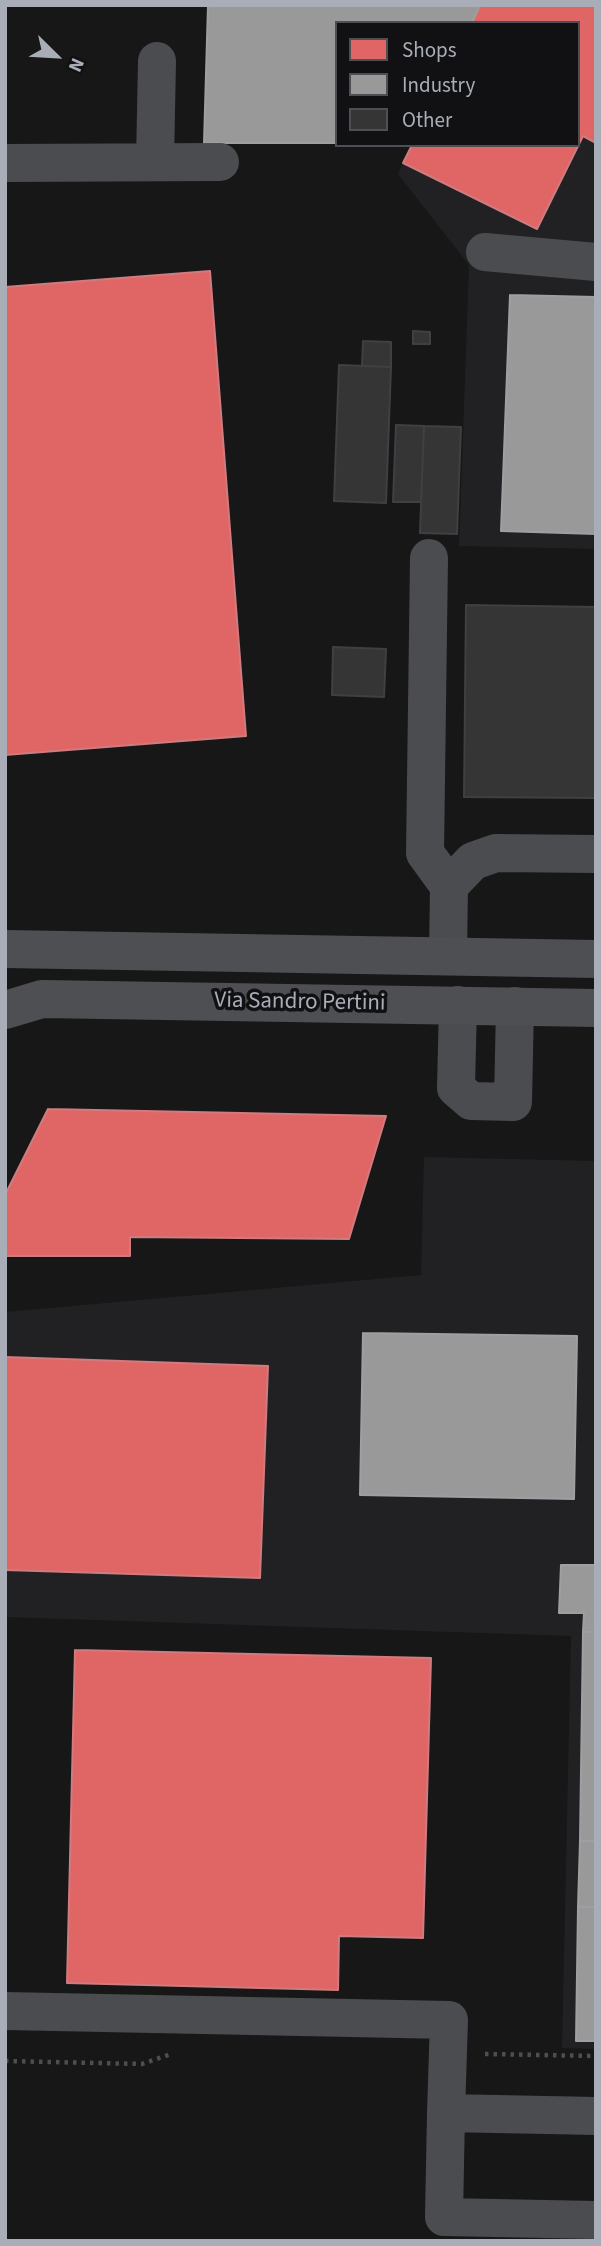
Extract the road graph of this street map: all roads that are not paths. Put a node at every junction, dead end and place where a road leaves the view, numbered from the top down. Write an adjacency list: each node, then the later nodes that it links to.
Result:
1 (157, 61): 2 (lane)
2 (155, 162): 3 (lane); 4 (lane)
3 (220, 162)
4 (5, 163)
5 (485, 252): 6 (lane)
6 (596, 262)
7 (429, 558): 9 (lane)
8 (596, 854): 9 (lane)
9 (449, 886): 11 (lane)
10 (5, 949): 11 (main road)
11 (448, 956): 12 (main road)
12 (596, 959)
13 (458, 1005): 14 (main road, Via Sandro Pertini); 14 (lane); 16 (main road, Via Sandro Pertini)
14 (515, 1006): 15 (main road, Via Sandro Pertini)
15 (596, 1007)
16 (5, 1010)
17 (5, 2011): 18 (lane)
18 (446, 2113): 19 (lane); 20 (lane)
19 (596, 2116)
20 (596, 2220)

